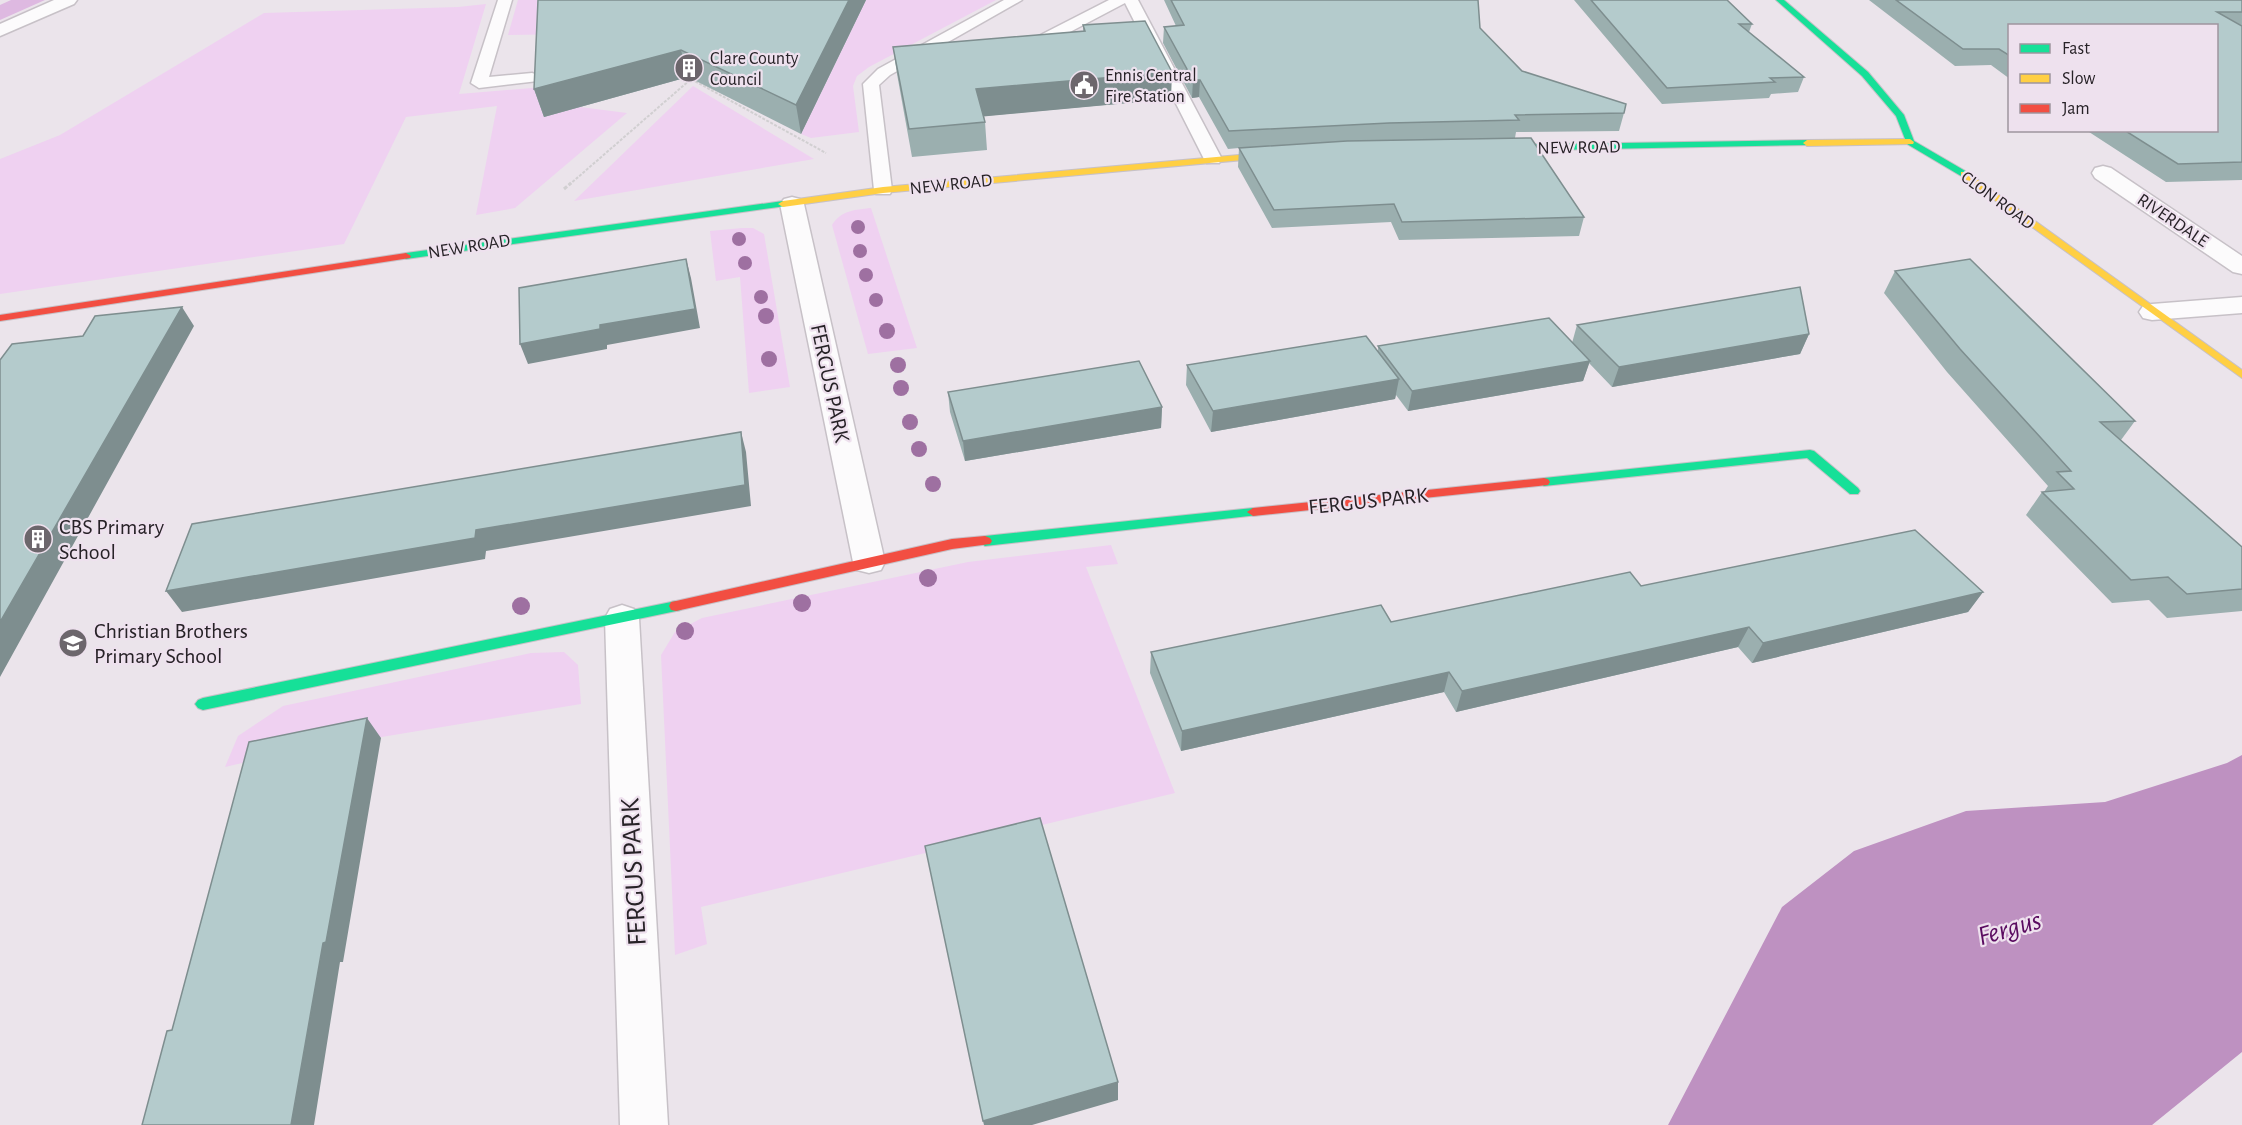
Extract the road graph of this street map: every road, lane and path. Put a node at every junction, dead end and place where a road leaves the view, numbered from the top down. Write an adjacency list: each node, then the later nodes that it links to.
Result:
1 (68, 0): 7 (street)
2 (505, 0): 9 (lane)
3 (1015, 0): 11 (lane)
4 (1120, 0): 8 (lane)
5 (1131, 0): 14 (lane)
6 (1780, 0): 10 (street)
7 (0, 31)
8 (1059, 46)
9 (532, 78)
10 (1910, 142): 12 (street, NEW ROAD); 21 (street, CLON ROAD)
11 (878, 148): 16 (lane); 18 (path)
12 (1474, 149)
13 (1301, 153): 14 (street, NEW ROAD)
14 (1213, 159): 16 (street, NEW ROAD)
15 (2103, 173): 19 (street, RIVERDALE)
16 (883, 190): 17 (street, NEW ROAD)
17 (792, 204): 18 (street, NEW ROAD); 25 (street, FERGUS PARK)
18 (504, 241): 22 (street, NEW ROAD)
19 (2242, 267)
20 (2242, 305): 21 (street)
21 (2152, 312): 23 (street, CLON ROAD)
22 (0, 318)
23 (2242, 375)
24 (1854, 491): 25 (street, FERGUS PARK)
25 (869, 562): 26 (street, FERGUS PARK)
26 (622, 618): 27 (street, FERGUS PARK); 28 (street, FERGUS PARK)
27 (203, 704)
28 (644, 1125)

